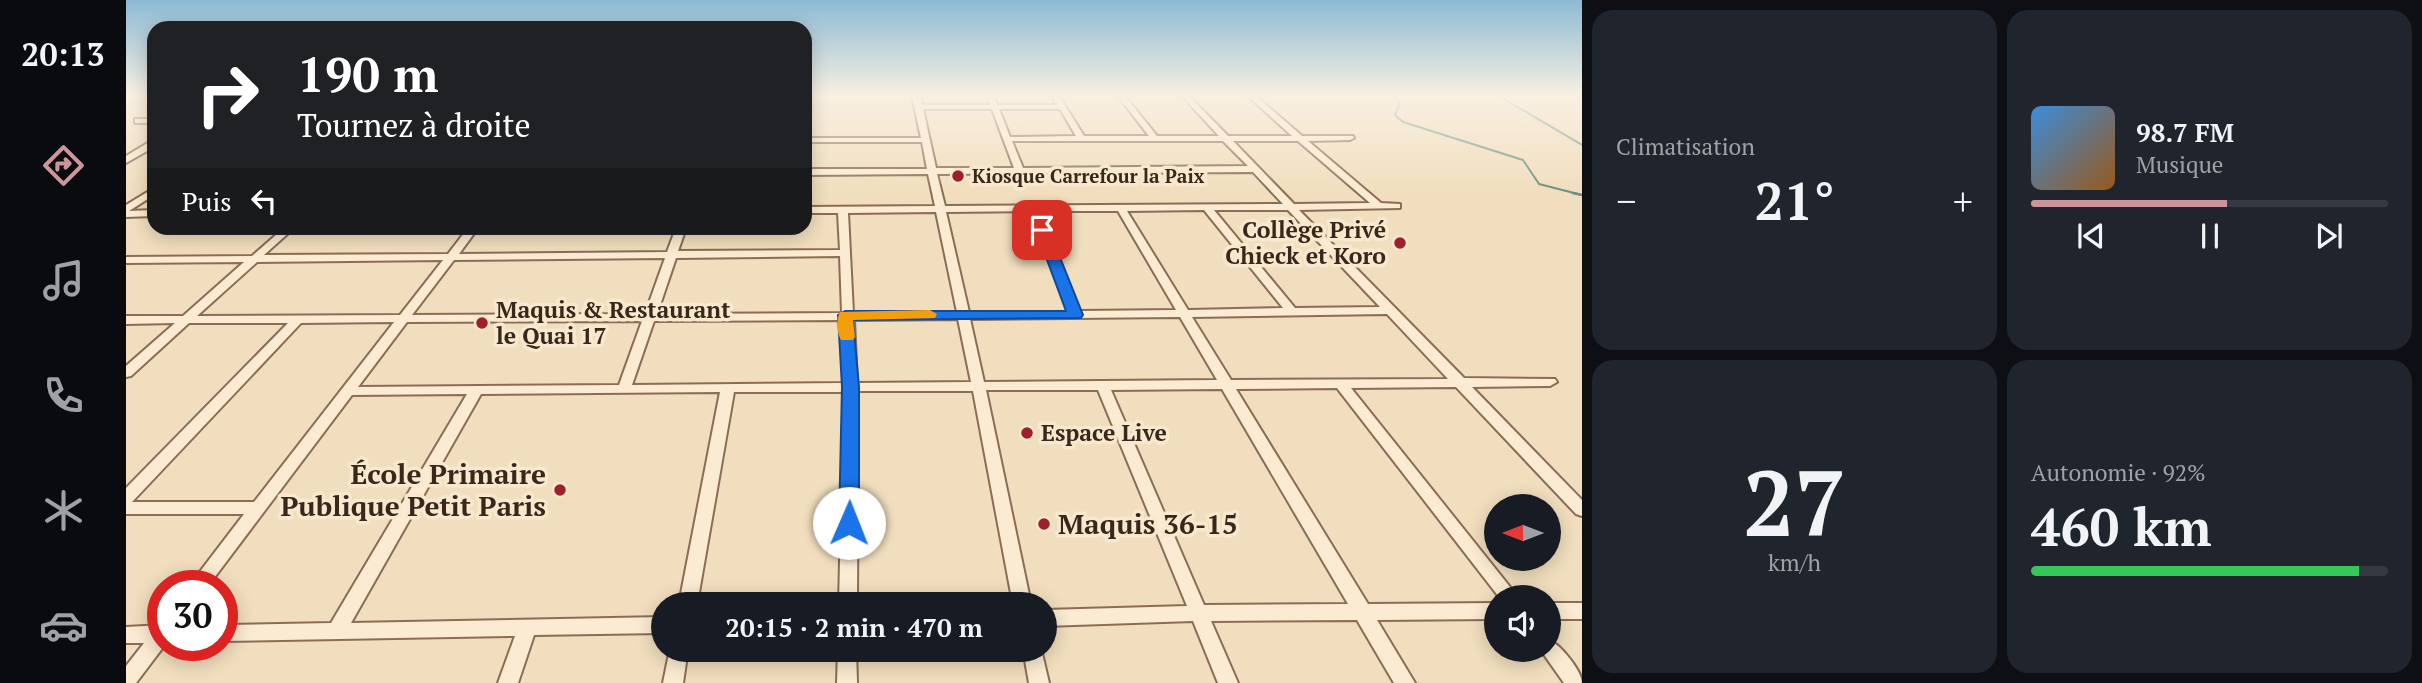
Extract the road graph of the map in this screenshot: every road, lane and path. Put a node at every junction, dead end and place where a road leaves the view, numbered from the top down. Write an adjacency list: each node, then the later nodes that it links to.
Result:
1 (922, 128): 14 (street)
2 (1003, 128): 10 (street)
3 (1075, 128): 11 (street)
4 (1146, 128): 12 (street)
5 (1215, 128): 7 (street)
6 (1287, 128): 8 (street)
7 (1225, 138): 8 (street); 12 (street); 17 (street)
8 (1298, 138): 9 (street); 22 (street)
9 (1350, 138)
10 (1008, 139): 11 (street); 18 (street)
11 (1082, 139): 12 (street)
12 (1155, 139)
13 (812, 140): 14 (street)
14 (925, 140): 20 (street)
15 (147, 148): 16 (street)
16 (126, 160)
17 (1255, 169): 18 (street); 27 (street)
18 (1020, 171): 20 (street)
19 (812, 172): 20 (street)
20 (932, 172): 28 (street)
21 (147, 196): 31 (street)
22 (1379, 206): 23 (street); 27 (street)
23 (1397, 206)
24 (1034, 208): 25 (street); 28 (street); 46 (street)
25 (1121, 208): 26 (street); 43 (street)
26 (1207, 208): 27 (street); 42 (street)
27 (1293, 208): 41 (street)
28 (940, 209): 30 (street); 44 (street)
29 (812, 210): 30 (street)
30 (842, 210): 36 (street)
31 (126, 212): 32 (street)
32 (147, 213)
33 (281, 235): 39 (street)
34 (468, 235): 38 (street)
35 (678, 235): 37 (street)
36 (844, 253): 37 (street); 45 (street)
37 (670, 254): 38 (street); 47 (street)
38 (451, 257): 39 (street); 49 (street)
39 (255, 258): 40 (street); 48 (street)
40 (126, 260)
41 (1391, 310): 42 (street); 54 (street)
42 (1292, 312): 43 (street)
43 (1182, 313): 46 (street); 57 (street)
44 (962, 314): 45 (street); 46 (street); 60 (street)
45 (845, 315): 47 (street); 59 (street)
46 (1075, 315)
47 (648, 317): 49 (street); 61 (street)
48 (187, 319): 50 (street); 51 (street); 52 (street)
49 (403, 319): 51 (street); 62 (street)
50 (126, 320)
51 (297, 320): 64 (street)
52 (126, 373)
53 (1550, 382): 54 (street)
54 (1463, 383): 56 (street); 67 (street)
55 (1102, 384): 57 (street); 60 (street); 77 (street)
56 (1341, 384): 57 (street); 69 (street)
57 (1228, 385): 76 (street)
58 (728, 387): 59 (street); 61 (street); 70 (street)
59 (851, 387): 60 (street); 71 (street)
60 (979, 387): 72 (street)
61 (624, 389): 63 (street)
62 (347, 391): 63 (street); 66 (street)
63 (476, 391): 81 (street)
64 (126, 498)
65 (126, 508): 66 (street)
66 (257, 508): 68 (street)
67 (1582, 510)
68 (210, 570)
69 (1499, 585)
70 (690, 592)
71 (848, 592)
72 (1021, 592)
73 (1484, 611): 76 (street)
74 (1561, 611): 75 (street)
75 (1582, 611)
76 (1363, 612): 77 (street); 96 (street)
77 (1197, 613): 78 (street); 95 (street)
78 (1057, 618)
79 (651, 625): 80 (street)
80 (527, 629): 81 (street); 91 (street)
81 (336, 631): 82 (street)
82 (238, 633)
83 (147, 634): 84 (street)
84 (126, 635)
85 (147, 654): 90 (street)
86 (677, 662): 92 (street)
87 (847, 662): 93 (street)
88 (1035, 662): 94 (street)
89 (1560, 662): 97 (street)
90 (126, 681)
91 (508, 683)
92 (673, 683)
93 (847, 683)
94 (1039, 683)
95 (1228, 683)
96 (1405, 683)
97 (1576, 683)

